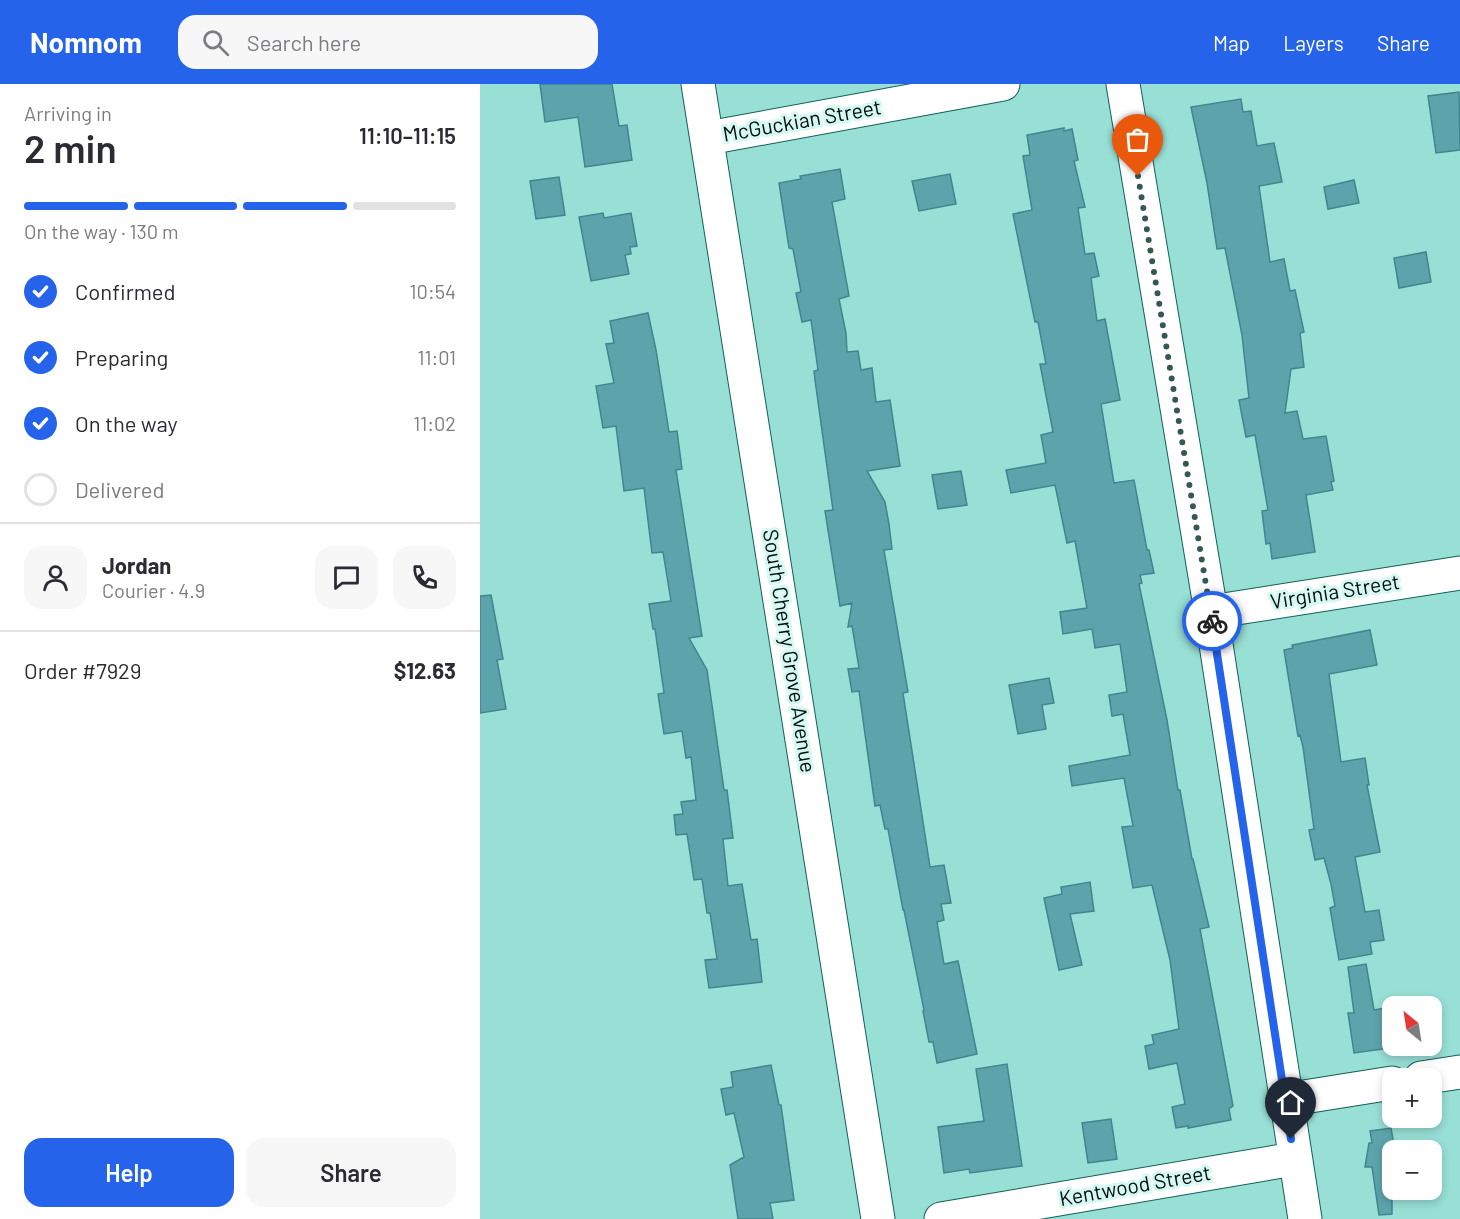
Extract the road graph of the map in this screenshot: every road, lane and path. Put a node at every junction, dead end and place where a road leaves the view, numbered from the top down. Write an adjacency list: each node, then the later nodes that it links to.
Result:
1 (698, 84): 4 (street, South Cherry Grove Avenue)
2 (1003, 84): 4 (street, McGuckian Street)
3 (1123, 84): 6 (street)
4 (708, 138): 12 (street, South Cherry Grove Avenue)
5 (1460, 573): 6 (street, Virginia Street)
6 (1211, 612): 10 (street)
7 (1460, 1072): 8 (street)
8 (1442, 1075)
9 (1382, 1085): 10 (street)
10 (1285, 1100): 11 (street)
11 (1294, 1159): 13 (street, Kentwood Street); 14 (street)
12 (878, 1219)
13 (941, 1219)
14 (1305, 1219)

